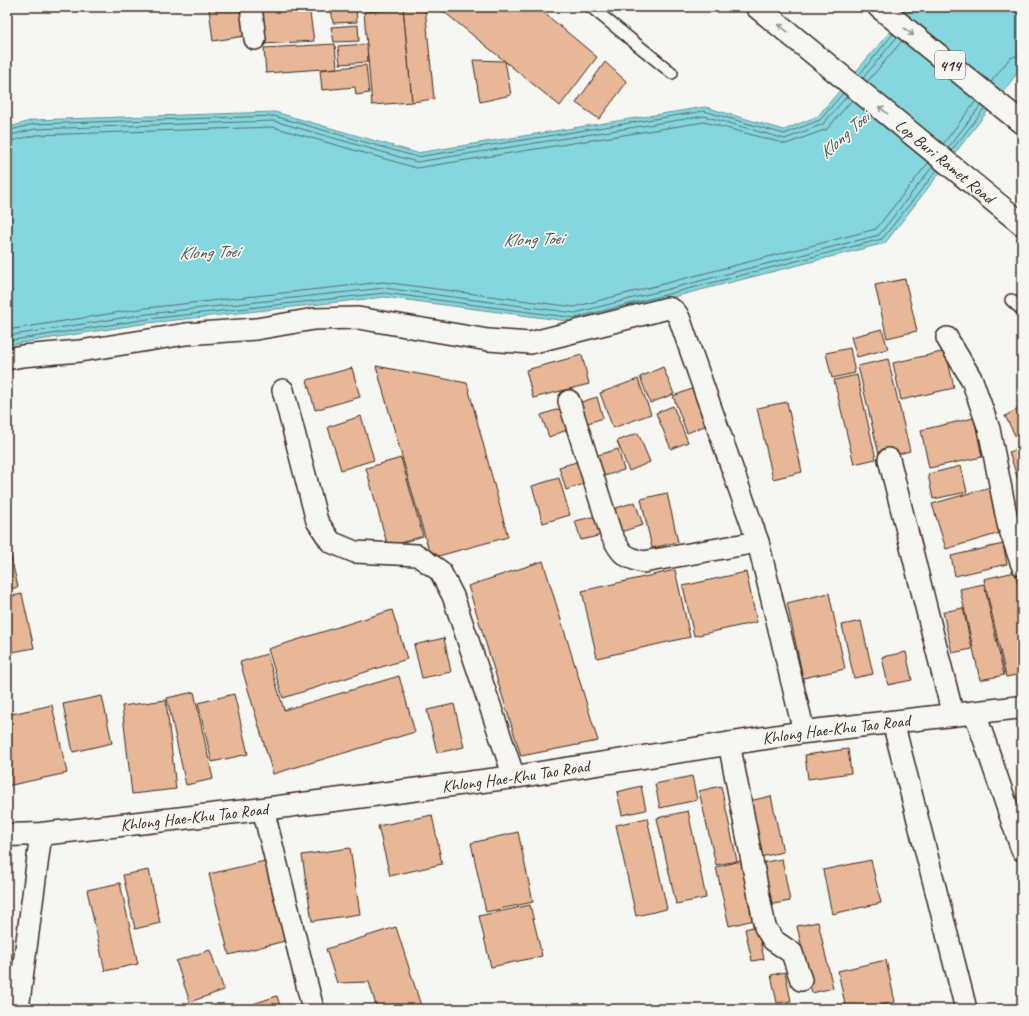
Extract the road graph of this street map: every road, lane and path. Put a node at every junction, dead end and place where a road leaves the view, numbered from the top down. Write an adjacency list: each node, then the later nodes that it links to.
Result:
1 (251, 7): 5 (street)
2 (758, 7): 8 (street, Lop Buri Ramet Road, one-way to 2)
3 (878, 7): 7 (street, 414, one-way to 7)
4 (596, 9): 6 (lane)
5 (255, 40)
6 (672, 73)
7 (1022, 123)
8 (1022, 224)
9 (1011, 300): 10 (lane)
10 (1022, 310)
11 (947, 338): 17 (street)
12 (7, 359): 16 (street)
13 (283, 390): 24 (street)
14 (569, 401): 16 (street)
15 (889, 459): 20 (street)
16 (758, 542): 22 (street)
17 (1022, 565)
18 (1022, 707): 19 (street, Khlong Hae-Khu Tao Road)
19 (976, 713): 20 (street, Khlong Hae-Khu Tao Road); 28 (street)
20 (953, 715): 21 (street, Khlong Hae-Khu Tao Road)
21 (892, 722): 22 (street, Khlong Hae-Khu Tao Road); 32 (street)
22 (804, 732): 23 (street, Khlong Hae-Khu Tao Road)
23 (729, 743): 24 (street, Khlong Hae-Khu Tao Road); 29 (street)
24 (514, 776): 25 (street, Khlong Hae-Khu Tao Road)
25 (263, 809): 26 (street, Khlong Hae-Khu Tao Road); 31 (street)
26 (42, 834): 27 (street, Khlong Hae-Khu Tao Road); 30 (street)
27 (7, 835)
28 (1022, 850)
29 (801, 980)
30 (18, 1009)
31 (313, 1009)
32 (966, 1009)

